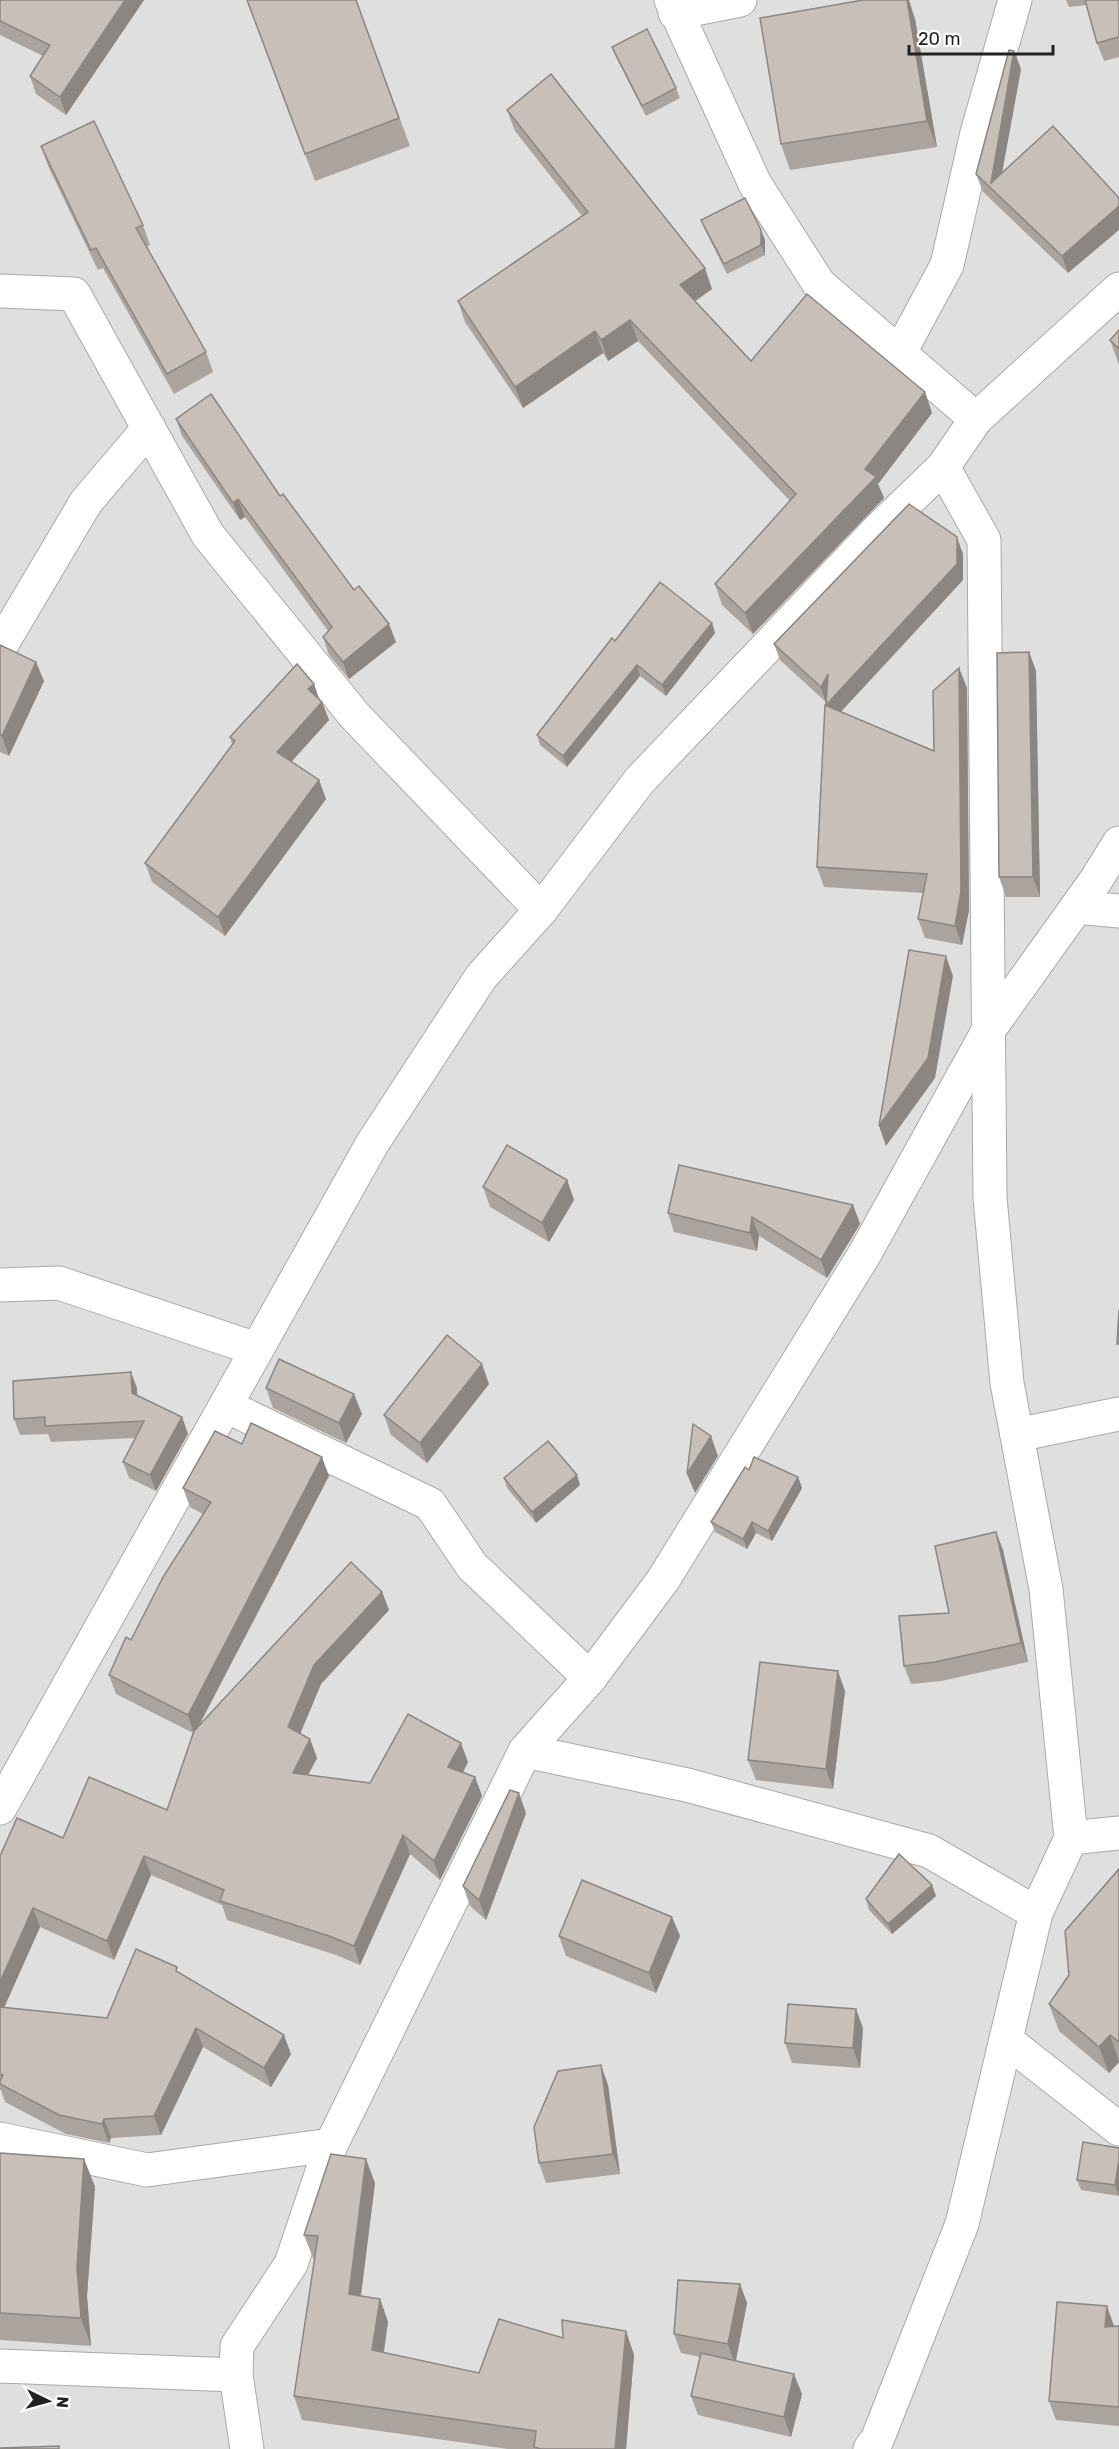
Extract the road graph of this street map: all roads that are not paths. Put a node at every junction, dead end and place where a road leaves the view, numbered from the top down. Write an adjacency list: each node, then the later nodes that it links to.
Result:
1 (740, 0): 3 (street)
2 (1015, 0): 6 (street)
3 (673, 7): 6 (street)
4 (1119, 289): 7 (street)
5 (0, 291): 8 (street)
6 (900, 354): 7 (street)
7 (976, 419): 9 (street)
8 (149, 428): 10 (street); 13 (street)
9 (943, 467): 13 (street); 15 (street)
10 (0, 647)
11 (1119, 843): 12 (street)
12 (1077, 907): 14 (street); 15 (street)
13 (541, 910): 17 (street)
14 (1119, 911)
15 (988, 1031): 20 (street); 21 (street)
16 (0, 1285): 17 (street)
17 (256, 1349): 18 (street)
18 (226, 1406): 21 (street); 23 (street)
19 (1119, 1414): 20 (street)
20 (1017, 1434): 25 (street)
21 (590, 1678): 22 (street)
22 (525, 1751): 26 (street); 30 (street)
23 (0, 1808)
24 (1119, 1833): 25 (street)
25 (1071, 1838): 26 (street)
26 (1036, 1913): 27 (street)
27 (1006, 2040): 28 (street); 34 (street)
28 (1119, 2130)
29 (0, 2139): 30 (street)
30 (331, 2145): 32 (street)
31 (0, 2366): 32 (street)
32 (236, 2375): 33 (street)
33 (247, 2449)
34 (870, 2449)

